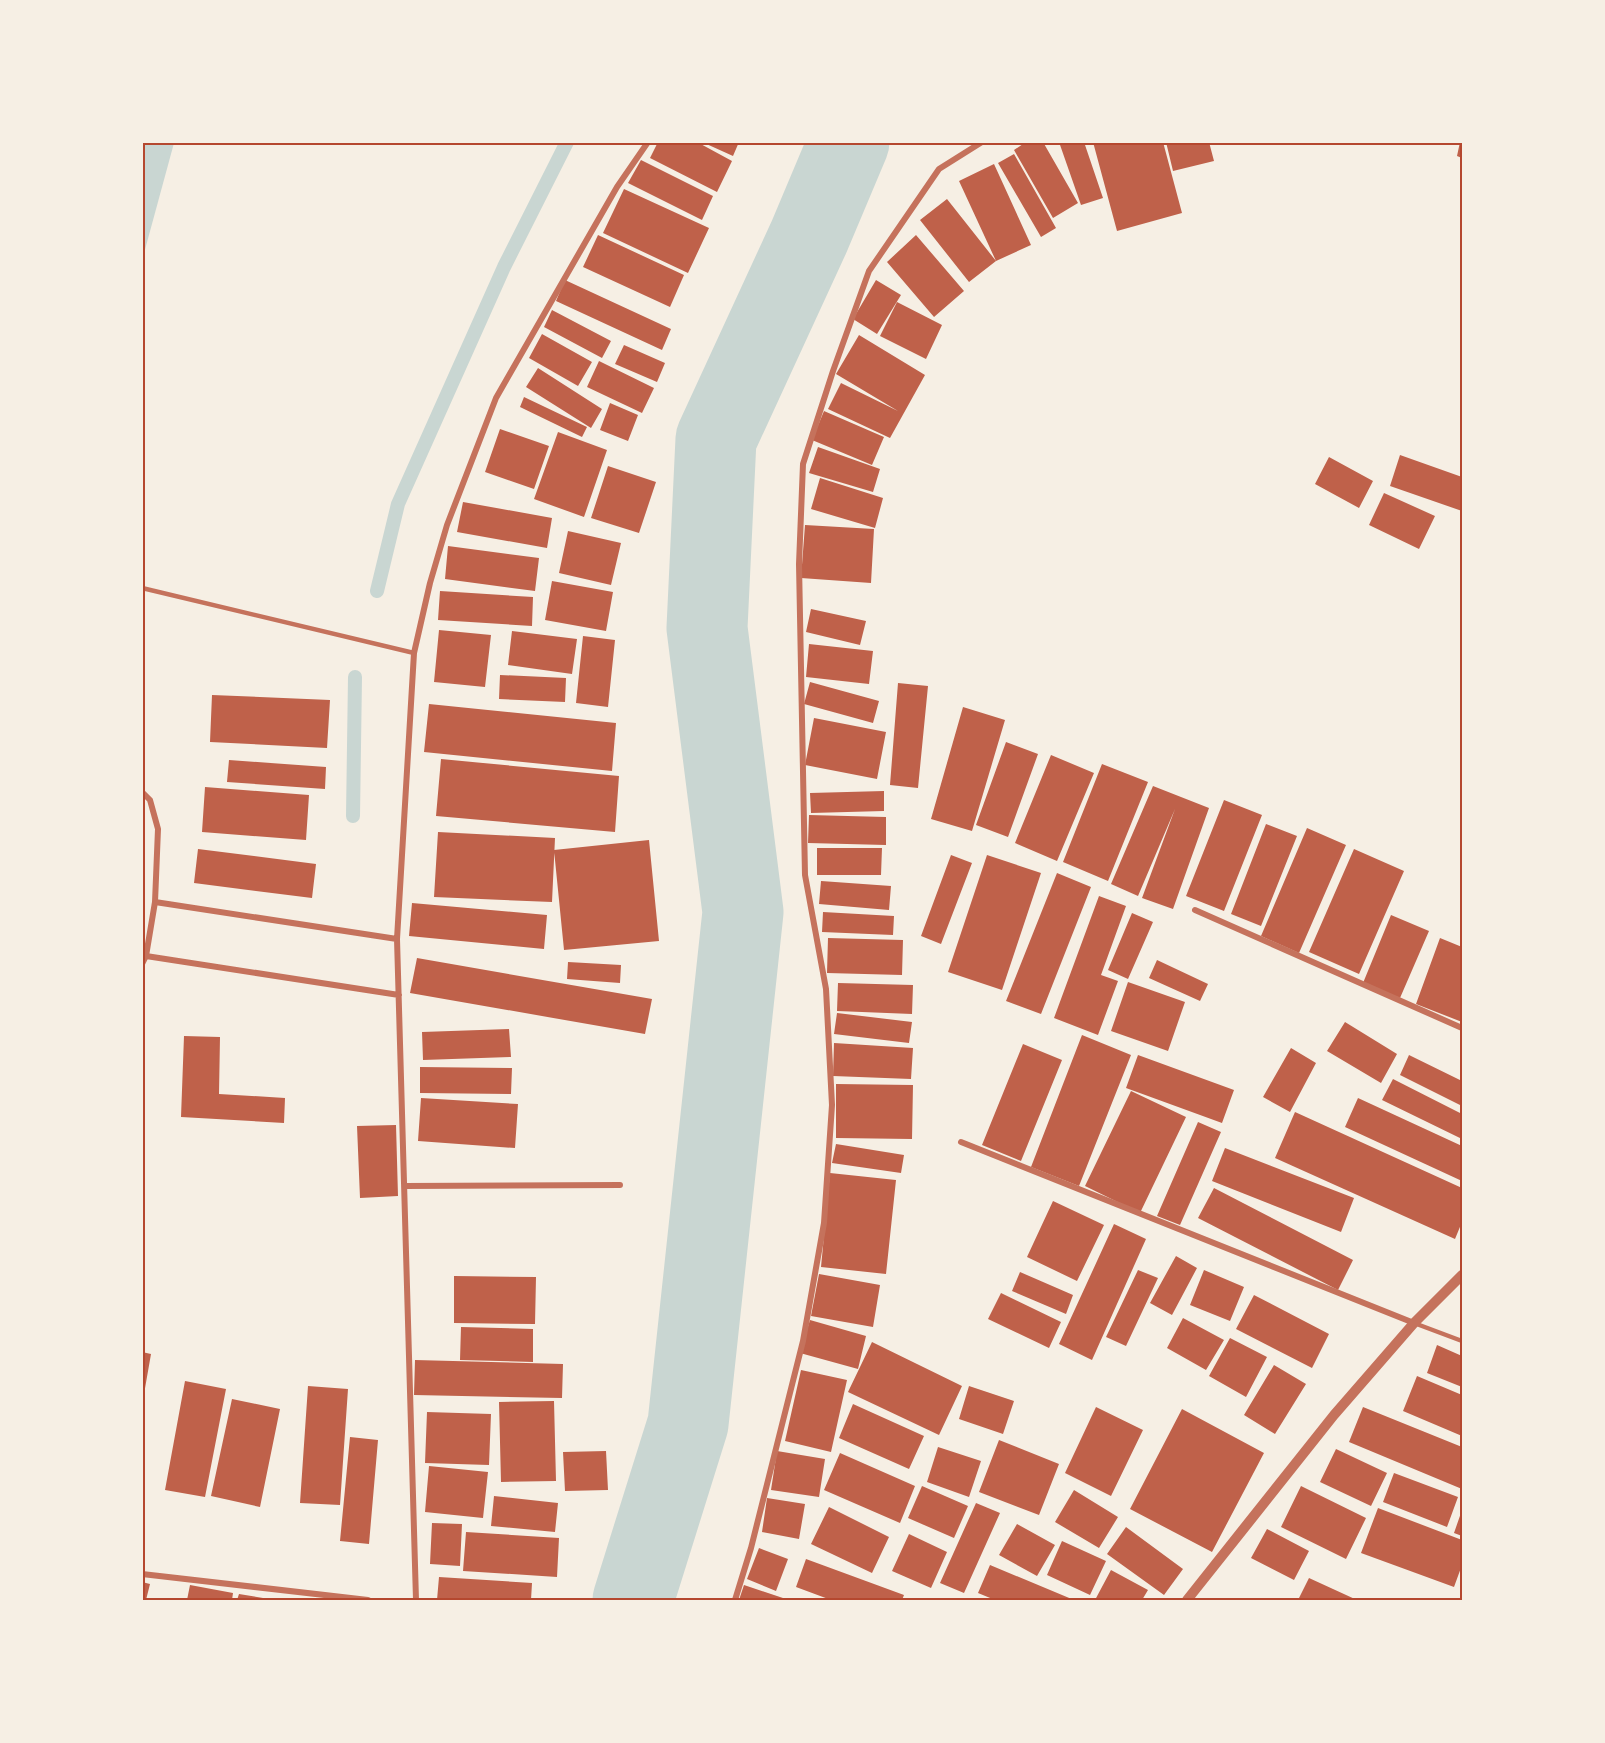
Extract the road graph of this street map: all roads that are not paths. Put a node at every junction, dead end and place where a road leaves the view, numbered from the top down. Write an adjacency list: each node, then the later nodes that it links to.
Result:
1 (648, 142): 4 (street)
2 (982, 142): 22 (street)
3 (142, 588): 4 (lane)
4 (414, 653): 8 (street)
5 (142, 792): 6 (street)
6 (155, 902): 8 (street); 9 (street)
7 (1195, 910): 12 (street)
8 (397, 939): 11 (street)
9 (146, 956): 10 (street); 11 (street)
10 (142, 964)
11 (399, 995): 15 (street)
12 (1462, 1028)
13 (961, 1142): 17 (street)
14 (620, 1185): 15 (street)
15 (405, 1186): 21 (street)
16 (1462, 1275): 17 (street)
17 (1414, 1323): 18 (lane); 23 (street)
18 (1462, 1341)
19 (142, 1574): 20 (street)
20 (368, 1600)
21 (416, 1600)
22 (735, 1600)
23 (1187, 1600)

